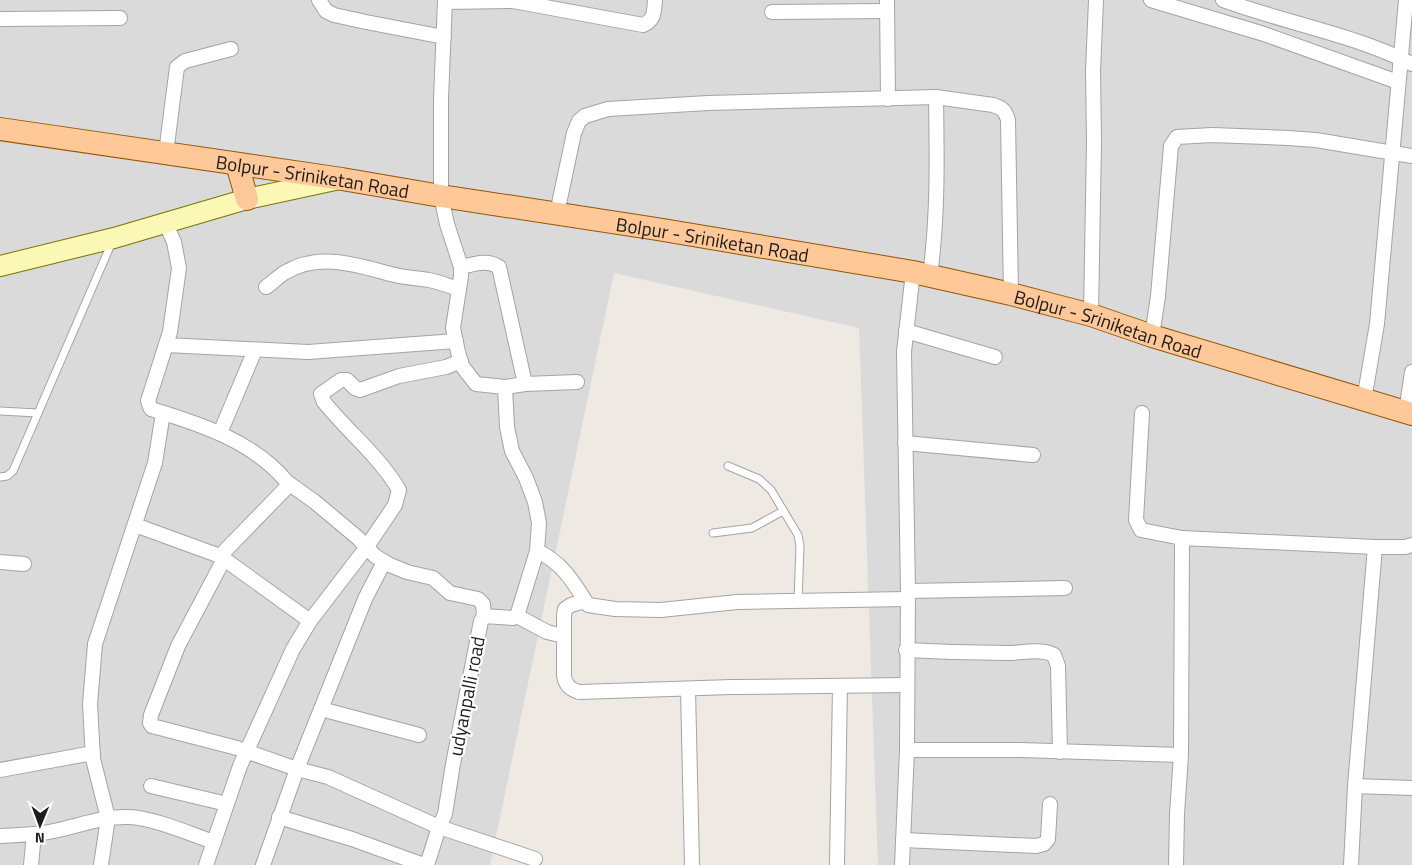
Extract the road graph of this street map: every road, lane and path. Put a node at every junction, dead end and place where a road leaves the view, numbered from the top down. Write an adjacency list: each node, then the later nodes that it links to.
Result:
1 (319, 0): 12 (street)
2 (655, 0): 6 (street)
3 (1096, 0): 34 (street)
4 (1151, 0): 8 (street)
5 (1406, 0): 14 (street)
6 (445, 1): 12 (street)
7 (886, 5): 9 (street); 16 (street)
8 (1232, 9): 14 (street); 14 (street)
9 (772, 12)
10 (120, 18): 11 (street)
11 (0, 19)
12 (444, 37): 23 (street)
13 (231, 48): 19 (street)
14 (1402, 69): 18 (street)
15 (936, 97): 16 (street); 30 (street); 33 (street)
16 (888, 98): 25 (street)
17 (0, 129): 19 (main road, Bolpur - Sriniketan Road)
18 (1394, 152): 20 (street); 36 (street); 46 (street)
19 (166, 153): 21 (main road, Bolpur - Sriniketan Road)
20 (1412, 156)
21 (237, 164): 22 (main road, Bolpur - Sriniketan Road); 24 (main road)
22 (342, 179): 23 (main road, Bolpur - Sriniketan Road); 24 (street)
23 (441, 196): 25 (main road, Bolpur - Sriniketan Road); 29 (street)
24 (247, 199): 26 (street)
25 (557, 213): 30 (main road, Bolpur - Sriniketan Road)
26 (166, 224): 27 (street); 38 (street)
27 (114, 238): 28 (street); 48 (lane)
28 (0, 266)
29 (461, 267): 32 (street); 44 (street)
30 (922, 274): 33 (main road, Bolpur - Sriniketan Road); 35 (street)
31 (266, 288): 32 (street)
32 (459, 289): 37 (street)
33 (1011, 294): 34 (main road, Bolpur - Sriniketan Road)
34 (1091, 315): 36 (main road, Bolpur - Sriniketan Road)
35 (906, 331): 40 (street); 53 (street)
36 (1152, 336): 46 (main road, Bolpur - Sriniketan Road)
37 (456, 341): 39 (street); 41 (street)
38 (166, 345): 39 (street); 49 (street)
39 (255, 350): 52 (street)
40 (995, 357)
41 (461, 362): 45 (street); 64 (street)
42 (1412, 372): 50 (street)
43 (578, 382): 44 (street)
44 (525, 384): 45 (street)
45 (505, 386): 65 (street)
46 (1364, 400): 50 (main road, Bolpur - Sriniketan Road)
47 (0, 411): 48 (lane)
48 (38, 413): 56 (lane)
49 (163, 413): 52 (street); 59 (street)
50 (1409, 413)
51 (1142, 414): 61 (street)
52 (220, 433): 57 (street)
53 (905, 443): 54 (street); 71 (street)
54 (1033, 455)
55 (728, 466): 58 (lane)
56 (0, 477)
57 (287, 482): 64 (street); 66 (street)
58 (782, 511): 60 (lane); 73 (lane)
59 (135, 525): 66 (street); 87 (street)
60 (713, 533)
61 (1182, 538): 63 (street); 88 (street)
62 (1412, 545): 63 (street)
63 (1375, 547): 92 (street)
64 (366, 548): 68 (street); 76 (street)
65 (537, 551): 72 (street); 75 (street)
66 (222, 558): 76 (street); 85 (street)
67 (0, 562): 69 (street)
68 (384, 562): 74 (street); 82 (street)
69 (24, 564)
70 (1065, 588): 71 (street)
71 (907, 595): 73 (street); 78 (street)
72 (586, 601): 73 (street); 77 (street)
73 (798, 601)
74 (484, 616): 75 (street, udyanpalli road); 98 (street, udyanpalli road)
75 (518, 616): 77 (street)
76 (310, 621): 85 (street)
77 (564, 636): 81 (street)
78 (906, 650): 79 (street); 86 (street)
79 (906, 685): 80 (street); 84 (street)
80 (840, 686): 81 (street); 110 (street)
81 (688, 688): 109 (street)
82 (321, 709): 83 (street); 89 (street)
83 (419, 735)
84 (907, 750): 86 (street); 101 (street)
85 (247, 752): 89 (street); 94 (street)
86 (1060, 752): 88 (street)
87 (93, 753): 90 (street); 96 (street)
88 (1181, 754): 112 (street)
89 (297, 769): 97 (street); 98 (street)
90 (0, 770)
91 (151, 786): 94 (street)
92 (1355, 786): 93 (street); 113 (street)
93 (1412, 788)
94 (227, 804): 102 (street)
95 (1050, 804): 101 (street)
96 (108, 818): 99 (street); 102 (street); 105 (street)
97 (279, 818): 107 (street); 108 (street)
98 (439, 827): 103 (street); 108 (street, udyanpalli road)
99 (34, 834): 100 (street); 104 (street)
100 (0, 836)
101 (903, 840): 111 (street)
102 (214, 842): 106 (street)
103 (535, 859)
104 (31, 865)
105 (101, 865)
106 (206, 865)
107 (263, 865)
108 (426, 865)
109 (692, 865)
110 (837, 865)
111 (902, 865)
112 (1176, 865)
113 (1351, 865)

